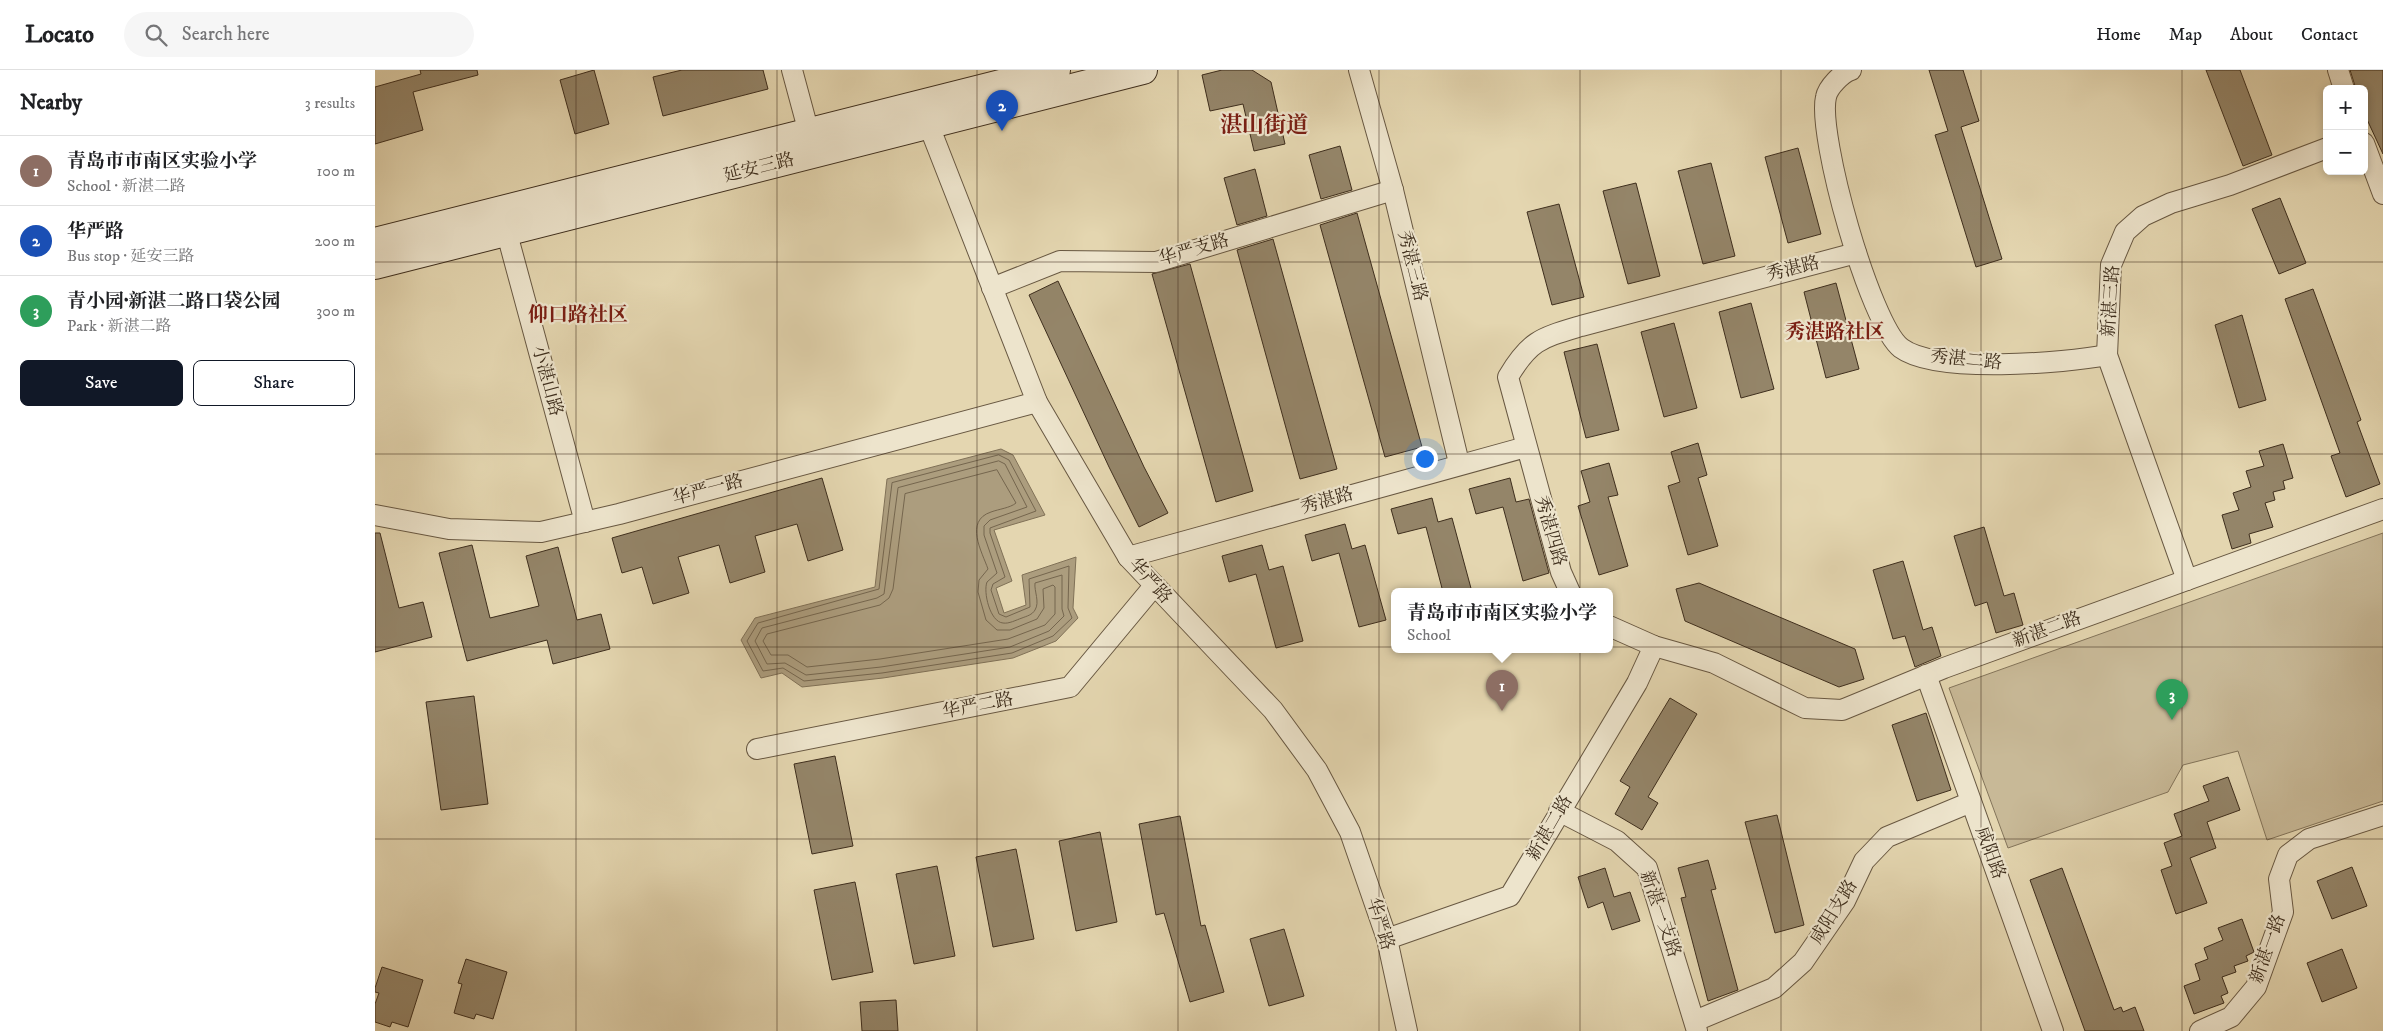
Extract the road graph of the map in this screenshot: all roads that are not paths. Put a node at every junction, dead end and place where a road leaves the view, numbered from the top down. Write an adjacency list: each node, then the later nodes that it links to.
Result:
1 (792, 70): 9 (street)
2 (1056, 70): 8 (main road, 延安三路)
3 (1143, 70): 8 (main road, 延安三路)
4 (1359, 70): 12 (street, 秀湛三路)
5 (1851, 70): 16 (street, 秀湛二路)
6 (2337, 70): 7 (street)
7 (2343, 85)
8 (925, 116): 9 (main road, 延安三路); 14 (main road, 延安三路); 18 (street, 华严路)
9 (809, 133): 14 (main road, 延安三路)
10 (2323, 150): 19 (street, 新湛三路)
11 (2368, 154): 13 (street)
12 (1393, 190): 18 (street, 华严支路); 22 (street, 秀湛三路)
13 (2383, 194)
14 (503, 221): 15 (main road, 延安三路); 17 (main road, 延安三路); 25 (street, 小湛山路)
15 (375, 242)
16 (1856, 253): 19 (street, 秀湛二路); 21 (street, 秀湛路)
17 (375, 265)
18 (993, 288): 20 (street, 华严路)
19 (2107, 355): 27 (street, 新湛三路)
20 (1037, 402): 25 (street, 华严一路); 26 (street, 华严路)
21 (1526, 447): 22 (street, 秀湛路); 29 (street, 秀湛四路)
22 (1459, 463): 26 (street, 秀湛路)
23 (2383, 509): 27 (street, 新湛二路)
24 (375, 515): 25 (street, 华严一路)
25 (585, 522)
26 (1128, 558): 28 (street, 华严路)
27 (2187, 580): 32 (street, 新湛二路)
28 (1153, 586): 33 (street, 华严二路); 37 (street, 华严路)
29 (1568, 588)
30 (1613, 628): 31 (street)
31 (1654, 646): 32 (street, 新湛二路); 35 (street, 新湛二路)
32 (1926, 675): 34 (street, 咸阳路)
33 (757, 749)
34 (1971, 802): 38 (street, 咸阳支路); 40 (street, 咸阳路)
35 (1559, 811): 37 (street, 新湛二路); 38 (street, 新湛一支路)
36 (2383, 815): 41 (street, 新湛一路)
37 (1387, 939): 39 (street, 华严路)
38 (1696, 1026)
39 (1407, 1031)
40 (2053, 1031)
41 (2200, 1031)

